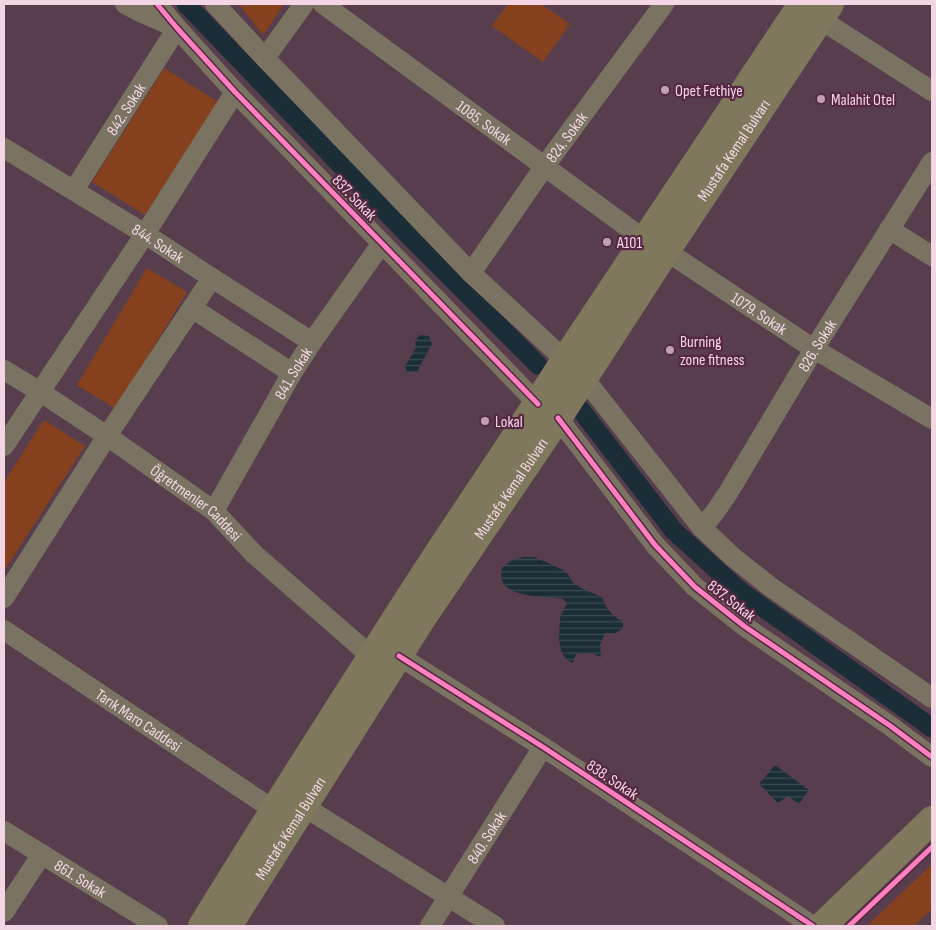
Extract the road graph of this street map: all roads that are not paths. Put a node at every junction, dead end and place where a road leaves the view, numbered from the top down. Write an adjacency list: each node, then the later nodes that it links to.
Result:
1 (125, 4): 8 (street)
2 (157, 4): 8 (street, 837. Sokak)
3 (215, 4): 9 (street, 837. Sokak)
4 (304, 4): 9 (street)
5 (323, 4): 14 (street, 1085. Sokak)
6 (664, 4): 14 (street, 824. Sokak)
7 (810, 7): 10 (street); 19 (main road, Mustafa Kemal Bulvarı)
8 (177, 28): 11 (street, 837. Sokak); 15 (street, 842. Sokak)
9 (265, 58): 21 (street, 837. Sokak)
10 (932, 91)
11 (235, 92): 17 (street); 18 (street, 837. Sokak)
12 (4, 148): 15 (street, 844. Sokak)
13 (932, 162): 16 (street, 826. Sokak)
14 (544, 167): 19 (street, 1085. Sokak); 21 (street, 824. Sokak)
15 (74, 190): 17 (street, 844. Sokak)
16 (889, 229): 20 (street); 25 (street, 826. Sokak)
17 (145, 234): 22 (street, 844. Sokak); 29 (street)
18 (382, 243): 24 (street, 841. Sokak); 30 (street, 837. Sokak)
19 (656, 245): 25 (street, 1079. Sokak); 26 (main road, Mustafa Kemal Bulvarı)
20 (932, 256)
21 (471, 273): 26 (street, 837. Sokak)
22 (212, 278): 23 (street); 24 (street, 844. Sokak)
23 (192, 308): 28 (street); 32 (street)
24 (312, 342): 28 (street, 841. Sokak)
25 (814, 349): 31 (street, 1079. Sokak); 35 (street, 826. Sokak)
26 (574, 369): 30 (main road, Mustafa Kemal Bulvarı); 35 (street, 837. Sokak)
27 (4, 370): 29 (street, Öğretmenler Caddesi)
28 (292, 373): 34 (street, 841. Sokak)
29 (39, 391): 32 (street, Öğretmenler Caddesi); 33 (street)
30 (548, 411): 38 (main road, Mustafa Kemal Bulvarı); 41 (street, 837. Sokak)
31 (932, 419)
32 (107, 436): 34 (street, Öğretmenler Caddesi); 36 (street)
33 (4, 446)
34 (214, 511): 38 (street, Öğretmenler Caddesi)
35 (702, 528): 39 (street, 837. Sokak)
36 (4, 598)
37 (4, 630): 43 (street, Tarık Maro Caddesi)
38 (386, 656): 40 (street, 838. Sokak); 42 (main road, Mustafa Kemal Bulvarı); 43 (main road, Mustafa Kemal Bulvarı)
39 (932, 698)
40 (543, 747): 47 (street, 840. Sokak); 54 (street, 838. Sokak)
41 (932, 757)
42 (303, 806): 47 (street); 51 (main road, Mustafa Kemal Bulvarı)
43 (274, 810): 50 (main road, Mustafa Kemal Bulvarı)
44 (932, 820): 55 (main road)
45 (4, 830): 46 (street, 861. Sokak)
46 (42, 854): 48 (street); 49 (street, 861. Sokak)
47 (448, 897): 52 (street, 840. Sokak); 53 (street)
48 (4, 912)
49 (158, 926)
50 (202, 926)
51 (228, 926)
52 (430, 926)
53 (495, 926)
54 (812, 926)
55 (822, 926)

